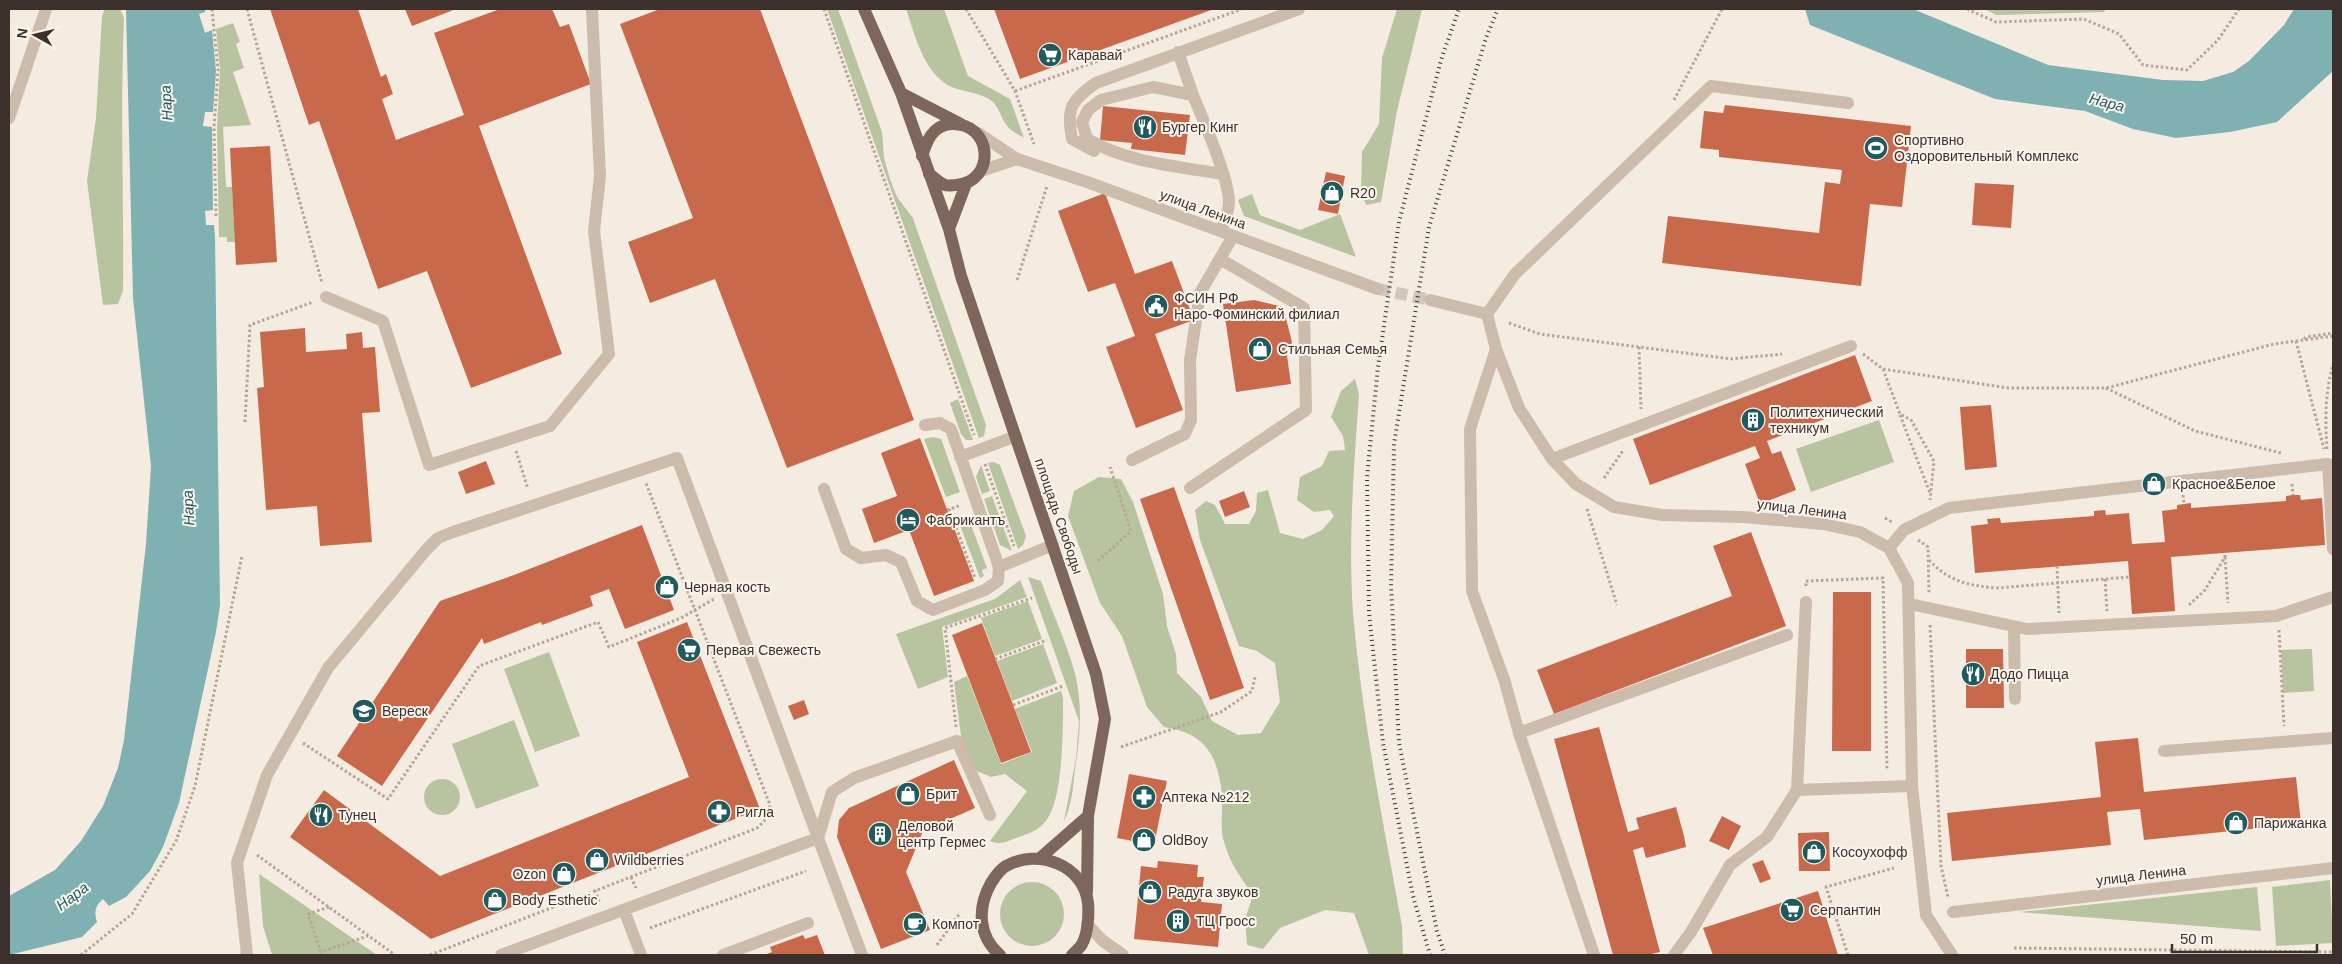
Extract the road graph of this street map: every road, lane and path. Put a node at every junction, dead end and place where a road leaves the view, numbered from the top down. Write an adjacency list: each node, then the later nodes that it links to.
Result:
1 (46, 9): 18 (street)
2 (212, 9): 31 (path)
3 (247, 9): 38 (path)
4 (592, 9): 38 (street)
5 (824, 9): 54 (path)
6 (864, 9): 14 (main road, площадь Свободы)
7 (966, 9): 15 (path)
8 (1242, 9): 15 (path)
9 (1299, 9): 13 (street)
10 (1722, 9): 20 (path)
11 (1967, 9): 12 (path)
12 (2239, 9)
13 (1178, 52): 16 (street); 25 (street)
14 (901, 92): 19 (main road); 23 (main road, площадь Свободы)
15 (1015, 92): 22 (path)
16 (1193, 95): 25 (street); 28 (street)
17 (1848, 102): 20 (street)
18 (9, 118)
19 (961, 124): 21 (main road); 23 (main road)
20 (1671, 125): 40 (street)
21 (978, 134): 24 (street, улица Ленина); 26 (main road)
22 (1034, 144)
23 (922, 156): 27 (main road, площадь Свободы)
24 (1017, 159): 26 (street); 33 (street, улица Ленина)
25 (1143, 161): 28 (street)
26 (982, 171): 29 (main road)
27 (929, 174): 29 (main road); 32 (main road, площадь Свободы)
28 (1222, 174): 33 (street)
29 (966, 184): 32 (main road)
30 (1047, 186): 36 (path)
31 (216, 217)
32 (950, 230): 53 (main road, площадь Свободы)
33 (1221, 231): 34 (street, улица Ленина)
34 (1233, 236): 35 (street); 37 (street, улица Ленина)
35 (1220, 259): 59 (street); 66 (street)
36 (1018, 280)
37 (1378, 289)
38 (326, 297): 51 (path)
39 (1430, 300): 40 (street)
40 (1487, 314): 45 (street, улица Ленина)
41 (1509, 323): 46 (path)
42 (2333, 334): 43 (path)
43 (2296, 341): 49 (path); 62 (path)
44 (1851, 346): 48 (path); 58 (street)
45 (1496, 349): 58 (street, улица Ленина); 107 (street)
46 (1787, 353)
47 (2333, 365): 62 (path)
48 (1883, 369): 49 (path); 50 (path)
49 (2106, 388): 56 (path)
50 (1900, 414): 60 (path); 68 (path)
51 (245, 422)
52 (925, 425): 57 (street)
53 (1016, 436): 57 (street); 73 (main road, площадь Свободы)
54 (976, 439)
55 (516, 451): 67 (path)
56 (2291, 455)
57 (960, 457): 81 (street)
58 (1552, 459): 74 (street, улица Ленина)
59 (1132, 460)
60 (1934, 461)
61 (985, 464): 76 (path)
62 (2328, 464): 72 (street); 75 (street)
63 (1110, 467): 79 (path)
64 (637, 484): 95 (path)
65 (824, 488): 81 (street)
66 (1190, 488)
67 (528, 489)
68 (1930, 496)
69 (963, 504): 84 (path)
70 (1586, 506): 91 (path)
71 (1886, 518): 72 (path)
72 (1904, 530): 74 (street); 78 (path)
73 (1053, 545): 81 (street); 121 (main road, площадь Свободы)
74 (1889, 548): 90 (street)
75 (2333, 549)
76 (1015, 550)
77 (242, 556): 145 (path)
78 (1928, 560): 85 (path); 94 (path)
79 (1098, 561)
80 (2057, 566): 85 (path)
81 (999, 567)
82 (2129, 578): 83 (path)
83 (2105, 579): 85 (path); 98 (path)
84 (977, 582)
85 (2058, 583): 96 (path)
86 (726, 591): 95 (path); 108 (street); 122 (street)
87 (2333, 597): 97 (street)
88 (1032, 598): 111 (path)
89 (1806, 602): 118 (path); 119 (street)
90 (1910, 604): 94 (street); 117 (street)
91 (1617, 605)
92 (2228, 605): 93 (path)
93 (2187, 606)
94 (1930, 610): 99 (street); 134 (path)
95 (695, 611): 112 (path); 148 (path)
96 (2060, 615)
97 (2278, 616): 99 (street); 113 (path)
98 (2108, 620)
99 (2014, 628): 105 (street)
100 (1787, 635): 107 (street)
101 (1047, 640): 102 (path)
102 (995, 658)
103 (1255, 677): 114 (path)
104 (1063, 686): 106 (path)
105 (2015, 699)
106 (1013, 705)
107 (1519, 733): 156 (street)
108 (290, 734): 112 (path); 123 (street)
109 (307, 734): 112 (path)
110 (2333, 738): 113 (street)
111 (957, 741): 120 (street); 122 (street)
112 (302, 742): 115 (path)
113 (2284, 742): 116 (street)
114 (1121, 747)
115 (298, 751)
116 (2164, 751)
117 (1912, 786): 118 (street); 159 (street)
118 (1887, 787): 119 (street)
119 (1798, 790): 157 (street)
120 (990, 815)
121 (1088, 816): 126 (main road); 131 (main road, площадь Свободы)
122 (818, 838): 133 (street); 152 (street)
123 (242, 845): 125 (path); 146 (street)
124 (258, 846): 125 (path)
125 (256, 855): 127 (path); 132 (path)
126 (1040, 858): 131 (main road); 142 (main road)
127 (255, 862)
128 (1894, 868): 158 (path)
129 (2333, 868): 134 (street, улица Ленина)
130 (806, 871): 138 (path)
131 (1087, 892): 137 (main road, площадь Свободы)
132 (329, 908): 139 (path); 139 (path)
133 (624, 910): 149 (street); 150 (street)
134 (1953, 912)
135 (960, 913): 140 (path)
136 (808, 923): 151 (street)
137 (1087, 924): 143 (main road, площадь Свободы); 155 (street)
138 (650, 928)
139 (368, 936): 147 (path)
140 (937, 945)
141 (2014, 948): 144 (path)
142 (988, 949): 153 (main road)
143 (1083, 950): 154 (main road)
144 (2333, 952)
145 (81, 955)
146 (247, 955)
147 (395, 955)
148 (430, 955)
149 (501, 955)
150 (641, 955)
151 (723, 955)
152 (862, 955)
153 (1000, 955)
154 (1072, 955)
155 (1123, 955)
156 (1594, 955)
157 (1674, 955)
158 (1848, 955)
159 (1952, 955)

